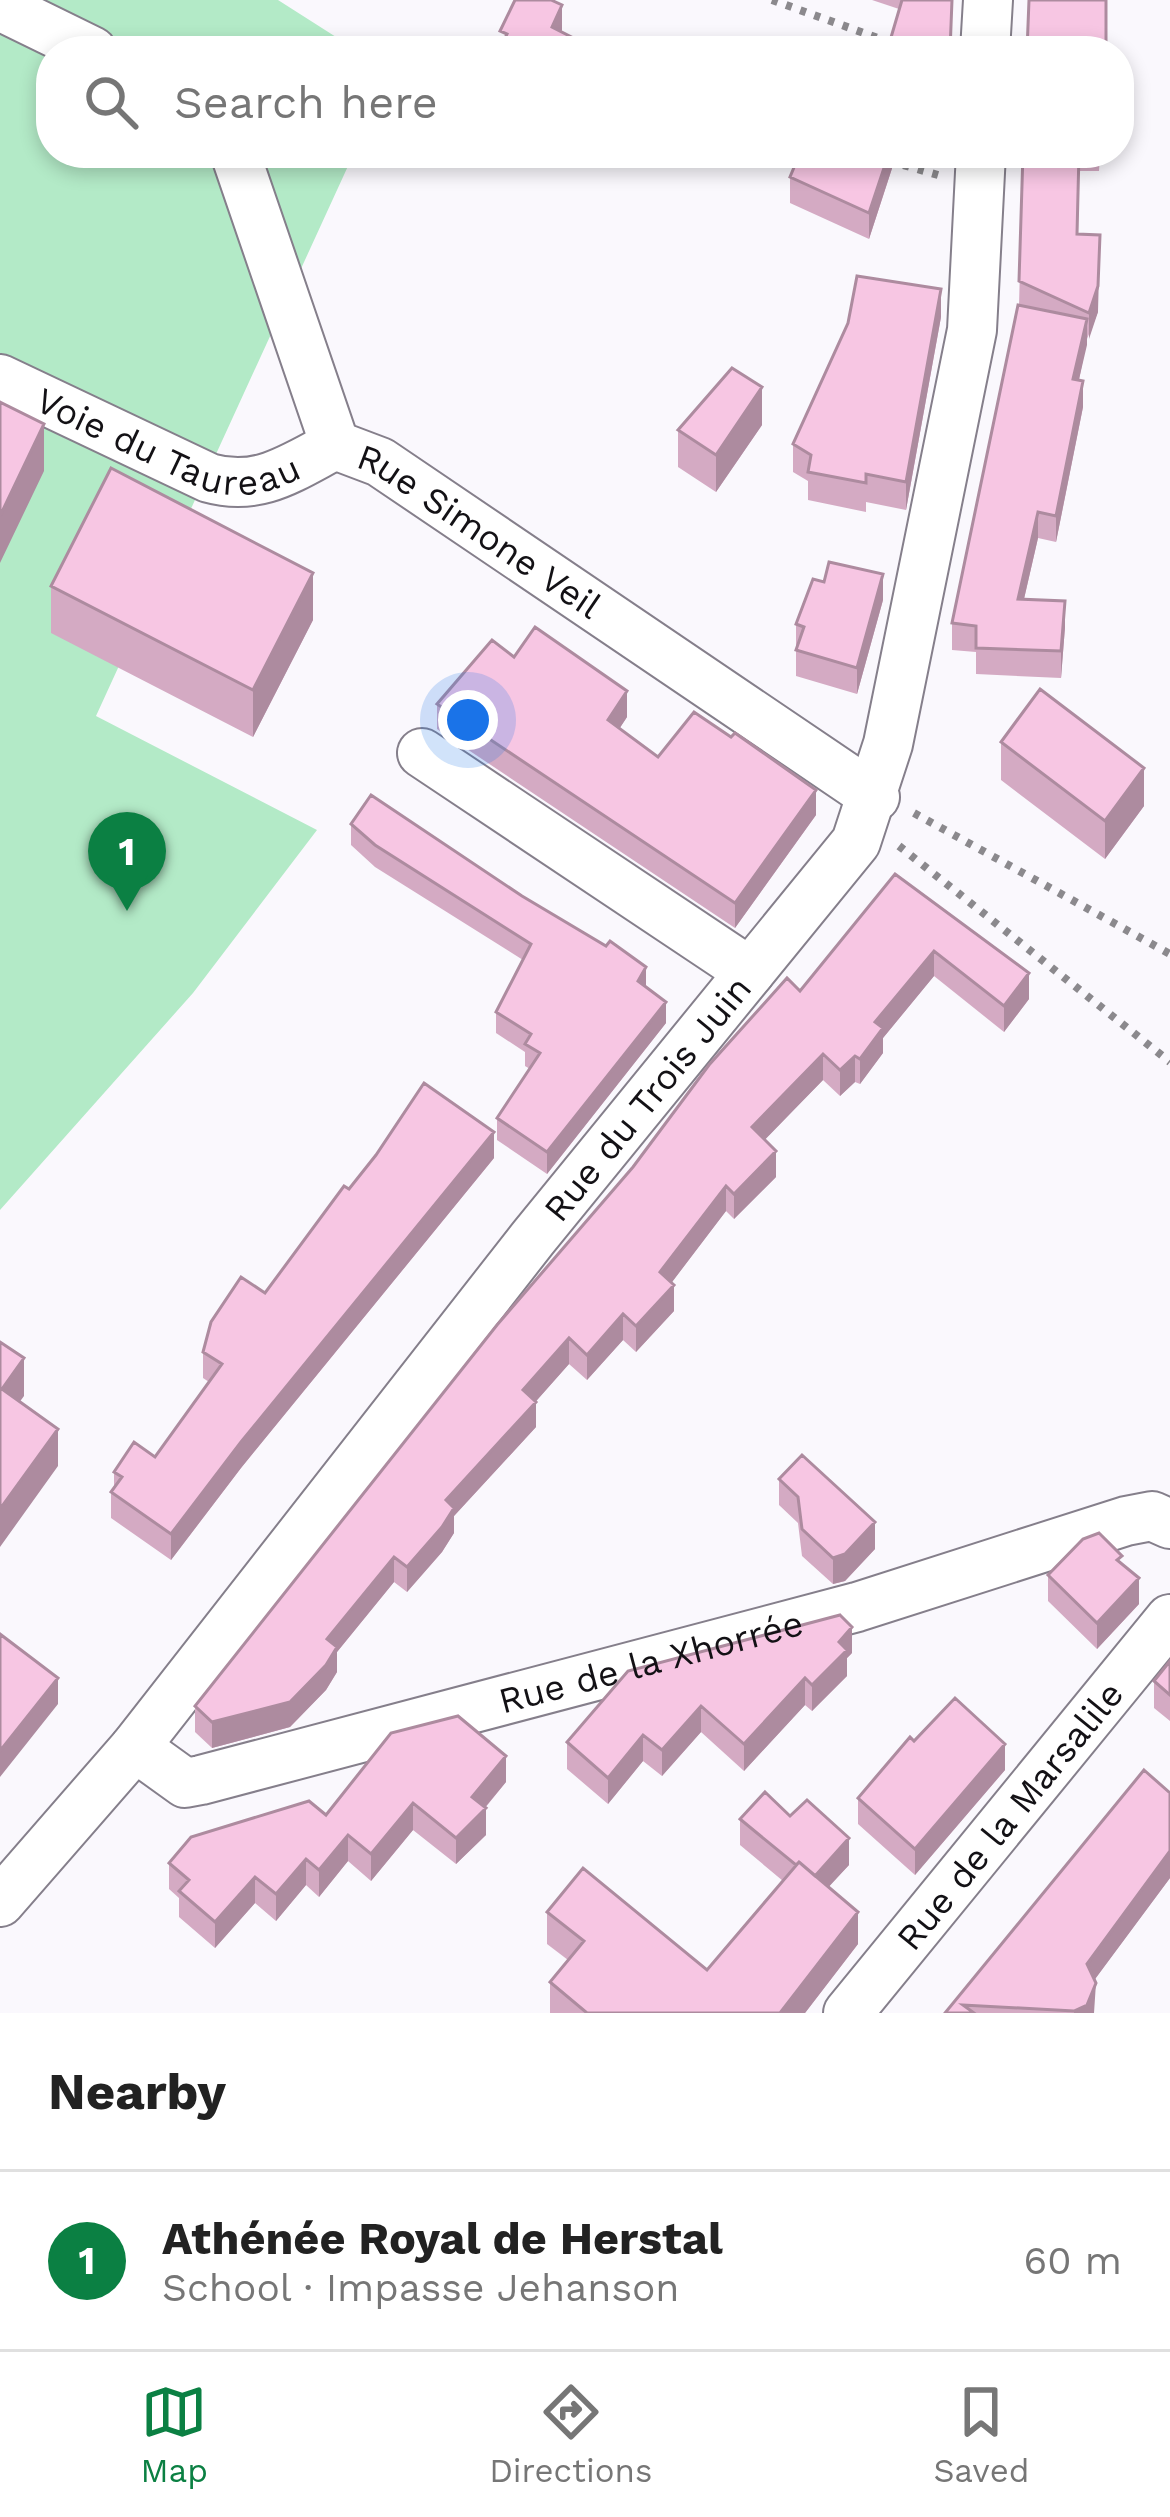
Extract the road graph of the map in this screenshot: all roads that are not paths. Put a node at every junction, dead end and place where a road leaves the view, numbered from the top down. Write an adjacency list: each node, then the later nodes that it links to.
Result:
1 (988, 0): 4 (street)
2 (0, 6): 3 (street)
3 (61, 36)
4 (986, 36)
5 (240, 168): 8 (street, Rue Simone Veil)
6 (981, 170): 10 (street, Rue du Trois Juin)
7 (0, 379): 8 (street, Voie du Taureau)
8 (335, 445): 10 (street, Rue Simone Veil)
9 (422, 753): 11 (street)
10 (870, 811): 11 (street, Rue du Trois Juin)
11 (750, 972): 14 (street, Rue du Trois Juin)
12 (1170, 1524): 14 (street, Rue de la Xhorrée)
13 (1170, 1619): 16 (street, Rue de la Marsalile)
14 (135, 1747): 15 (street, Rue du Trois Juin)
15 (0, 1902)
16 (848, 2013)

